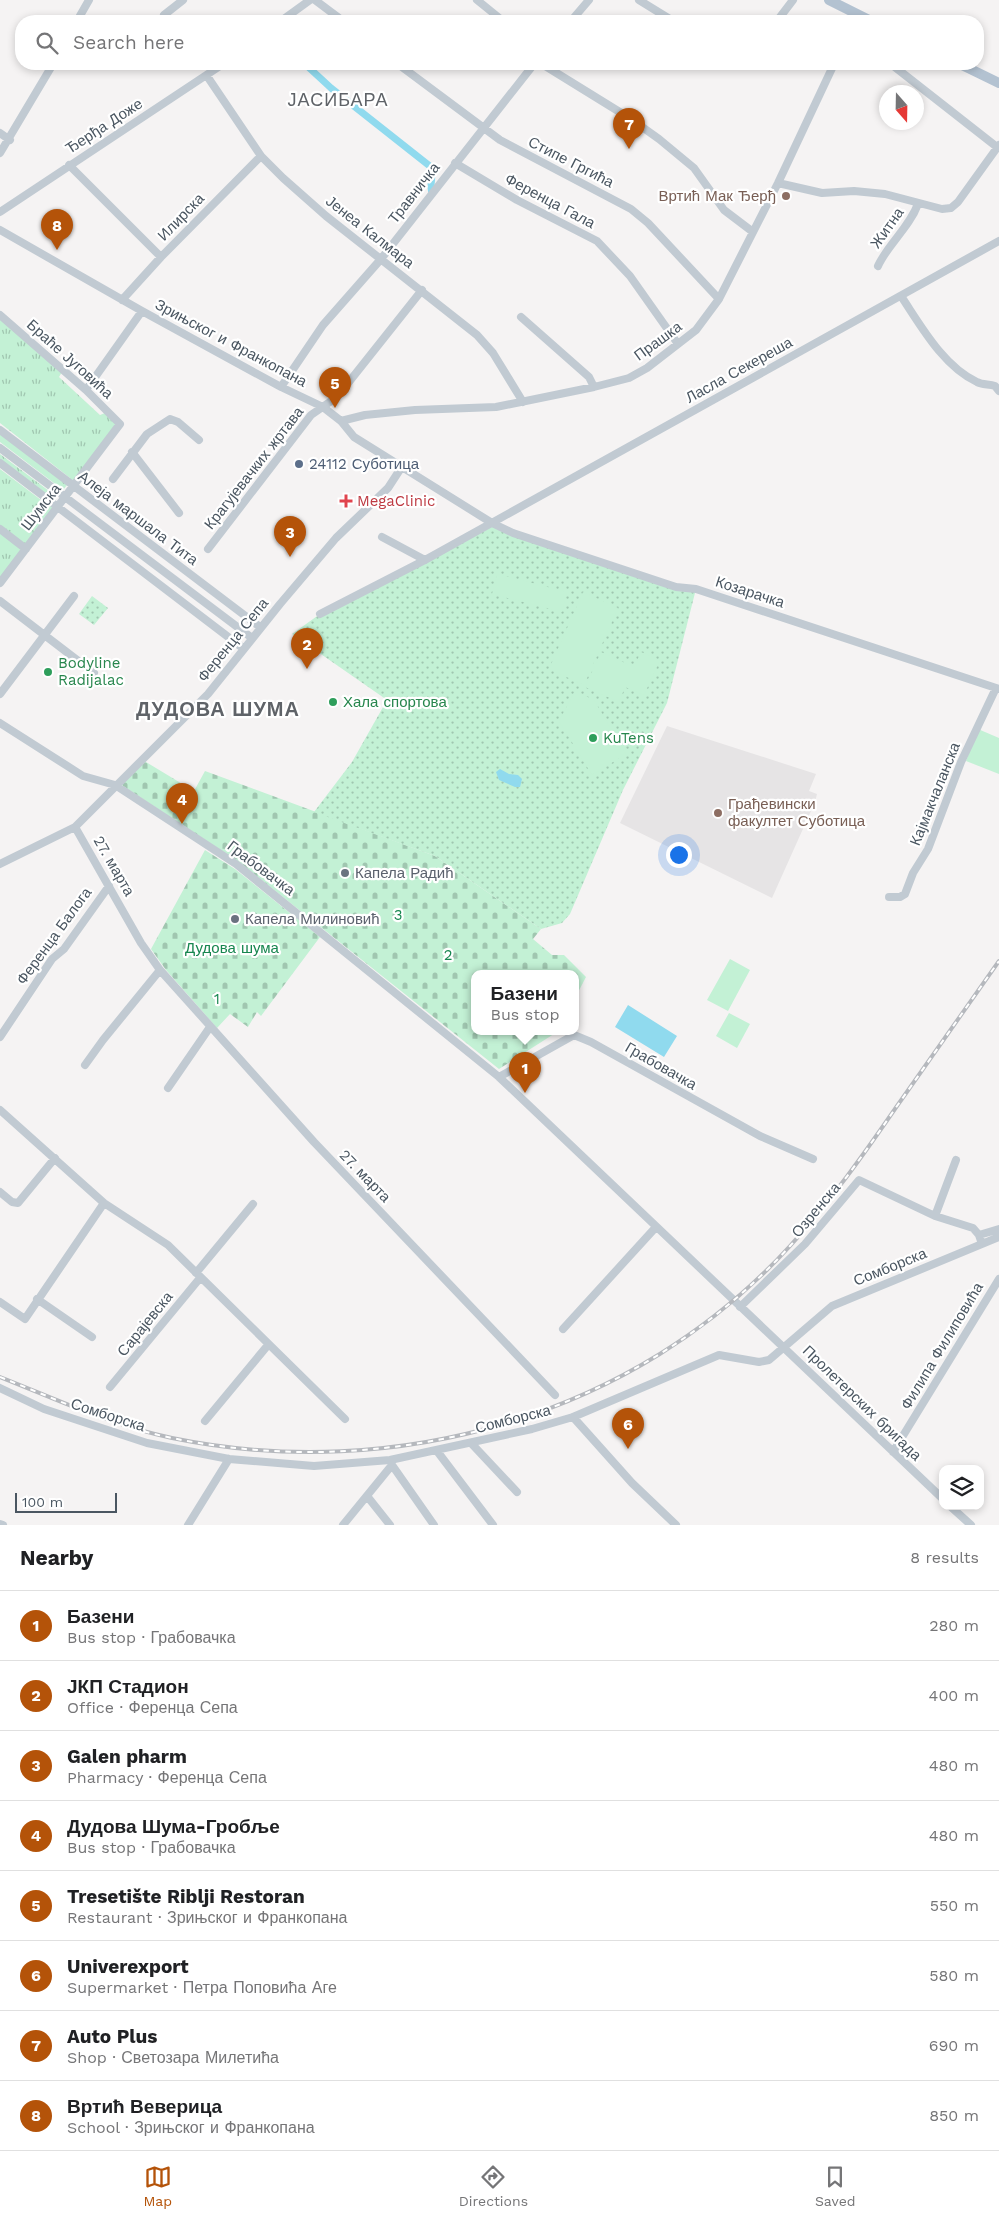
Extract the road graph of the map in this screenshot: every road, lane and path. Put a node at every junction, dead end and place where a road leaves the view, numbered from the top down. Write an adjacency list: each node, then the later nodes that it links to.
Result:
1 (183, 0): 11 (street)
2 (310, 0): 12 (street)
3 (315, 0): 13 (street)
4 (477, 0): 14 (street)
5 (589, 0): 15 (street)
6 (640, 0): 16 (street)
7 (793, 0): 17 (street)
8 (829, 0): 18 (main road)
9 (86, 1): 10 (street)
10 (80, 15)
11 (164, 15)
12 (289, 15)
13 (335, 15)
14 (496, 15)
15 (576, 15)
16 (664, 15)
17 (782, 15)
18 (852, 15)
19 (50, 70): 31 (street)
20 (215, 70): 27 (street, Ђерђа Доже)
21 (406, 70): 29 (street, Стипе Гргића)
22 (529, 70): 29 (street, Травничка)
23 (552, 70): 41 (street)
24 (831, 70): 37 (street, Прашка)
25 (899, 70): 32 (street)
26 (972, 70): 28 (main road)
27 (207, 76): 34 (street, Јенеа Калмара); 36 (street, Ђерђа Доже)
28 (999, 83)
29 (482, 128): 35 (street, Травничка); 48 (street, Стипе Гргића)
30 (0, 133): 31 (street)
31 (10, 140): 33 (street)
32 (998, 146): 38 (street)
33 (0, 153)
34 (261, 156): 43 (street, Илирска); 44 (street, Јенеа Калмара)
35 (455, 163): 44 (street, Травничка); 53 (street, Ференца Гала)
36 (69, 165): 39 (street, Ђерђа Доже); 43 (street)
37 (778, 183): 38 (street); 41 (street, Прашка)
38 (918, 204): 45 (street, Житна)
39 (0, 212)
40 (0, 230): 49 (street, Зрињског и Франкопана)
41 (753, 232): 48 (street, Прашка)
42 (999, 241): 47 (street, Ласла Секереша)
43 (161, 258): 49 (street, Илирска)
44 (381, 259): 46 (street, Јенеа Калмара); 54 (street, Травничка)
45 (878, 266)
46 (422, 290): 58 (street, Јенеа Калмара); 59 (street, Крагујевачких жртава)
47 (901, 296): 57 (street); 73 (street, Ласла Секереша)
48 (719, 299): 53 (street, Прашка)
49 (122, 300): 50 (street, Зрињског и Франкопана)
50 (142, 311): 54 (street, Зрињског и Франкопана); 56 (street)
51 (0, 315): 56 (street, Браће Југовића)
52 (521, 317): 55 (street)
53 (678, 344): 55 (street, Прашка)
54 (281, 387): 59 (street, Зрињског и Франкопана)
55 (594, 387): 58 (street, Прашка)
56 (86, 390): 61 (street, Браће Југовића)
57 (999, 391)
58 (523, 402): 60 (street, Прашка)
59 (323, 407): 60 (street, Зрињског и Франкопана); 77 (street, Крагујевачких жртава)
60 (341, 421): 67 (street, Зрињског и Франкопана)
61 (120, 424): 69 (street, Шумска)
62 (0, 430): 69 (street, Алеја маршала Тита)
63 (199, 440): 65 (street)
64 (0, 448): 70 (street, Алеја маршала Тита)
65 (132, 452): 68 (street); 72 (street)
66 (0, 463): 71 (street)
67 (401, 468): 73 (street, Зрињског и Франкопана); 83 (street, Ференца Сепа)
68 (113, 479)
69 (74, 487): 70 (street, Шумска); 83 (street, Алеја маршала Тита)
70 (65, 498): 71 (street, Шумска); 85 (street, Алеја маршала Тита)
71 (58, 506): 76 (street, Шумска); 86 (street)
72 (178, 513)
73 (492, 523): 78 (street); 89 (street, Козарачка)
74 (0, 530): 76 (street)
75 (382, 537): 78 (street)
76 (26, 549): 79 (street, Шумска)
77 (208, 549)
78 (425, 560): 82 (street)
79 (0, 583)
80 (74, 596): 84 (street)
81 (0, 601): 84 (street)
82 (320, 614)
83 (260, 627): 85 (street, Ференца Сепа)
84 (44, 635): 87 (street); 88 (street)
85 (252, 638): 86 (street, Ференца Сепа)
86 (244, 649): 92 (street, Ференца Сепа)
87 (94, 673)
88 (3, 683): 90 (street)
89 (998, 688): 96 (street, Кајмакчаланска)
90 (0, 694)
91 (0, 723): 92 (street, Грабовачка)
92 (116, 785): 93 (street, Ференца Сепа); 101 (street, Грабовачка)
93 (75, 827): 94 (street, Ференца Сепа); 95 (street, 27. марта)
94 (0, 864)
95 (109, 886): 97 (street, 27. марта); 99 (street, Ференца Балога)
96 (889, 897)
97 (160, 970): 98 (street, 27. марта); 100 (street)
98 (210, 1027): 102 (street); 127 (street, 27. марта)
99 (0, 1037)
100 (85, 1065)
101 (499, 1077): 105 (street, Грабовачка); 111 (street, Грабовачка)
102 (168, 1088)
103 (0, 1110): 104 (street)
104 (54, 1158): 107 (street); 108 (street)
105 (813, 1159)
106 (956, 1160): 110 (street)
107 (0, 1192)
108 (104, 1203): 116 (street); 118 (street)
109 (254, 1204): 116 (street, Сарајевска)
110 (935, 1216): 113 (street, Озренска); 120 (street, Озренска)
111 (656, 1226): 120 (street, Грабовачка); 121 (street)
112 (999, 1229): 113 (street)
113 (979, 1235): 115 (street)
114 (999, 1237): 115 (street, Сомборска)
115 (982, 1244): 124 (street, Сомборска)
116 (198, 1275): 123 (street); 125 (street, Сарајевска)
117 (999, 1279): 133 (street, Филипа Филиповића)
118 (37, 1299): 119 (street); 122 (street)
119 (0, 1302)
120 (740, 1307): 124 (street, Грабовачка)
121 (563, 1329)
122 (92, 1337)
123 (268, 1345): 129 (street); 130 (street)
124 (785, 1348): 128 (street, Сомборска); 133 (street, Пролетерских бригада)
125 (110, 1387)
126 (0, 1388): 134 (street, Сомборска)
127 (555, 1395)
128 (573, 1417): 131 (street, Сомборска); 145 (street)
129 (345, 1419)
130 (206, 1421)
131 (472, 1443): 132 (street, Сомборска); 136 (street)
132 (437, 1451): 135 (street, Сомборска); 144 (street)
133 (893, 1452): 137 (street, Пролетерских бригада)
134 (229, 1459): 135 (street, Сомборска); 140 (street)
135 (391, 1463): 138 (street); 143 (street)
136 (517, 1492)
137 (939, 1495)
138 (367, 1496): 141 (street); 142 (street)
139 (954, 1510): 146 (street)
140 (188, 1525)
141 (342, 1525)
142 (390, 1525)
143 (434, 1525)
144 (493, 1525)
145 (676, 1525)
146 (971, 1525)

